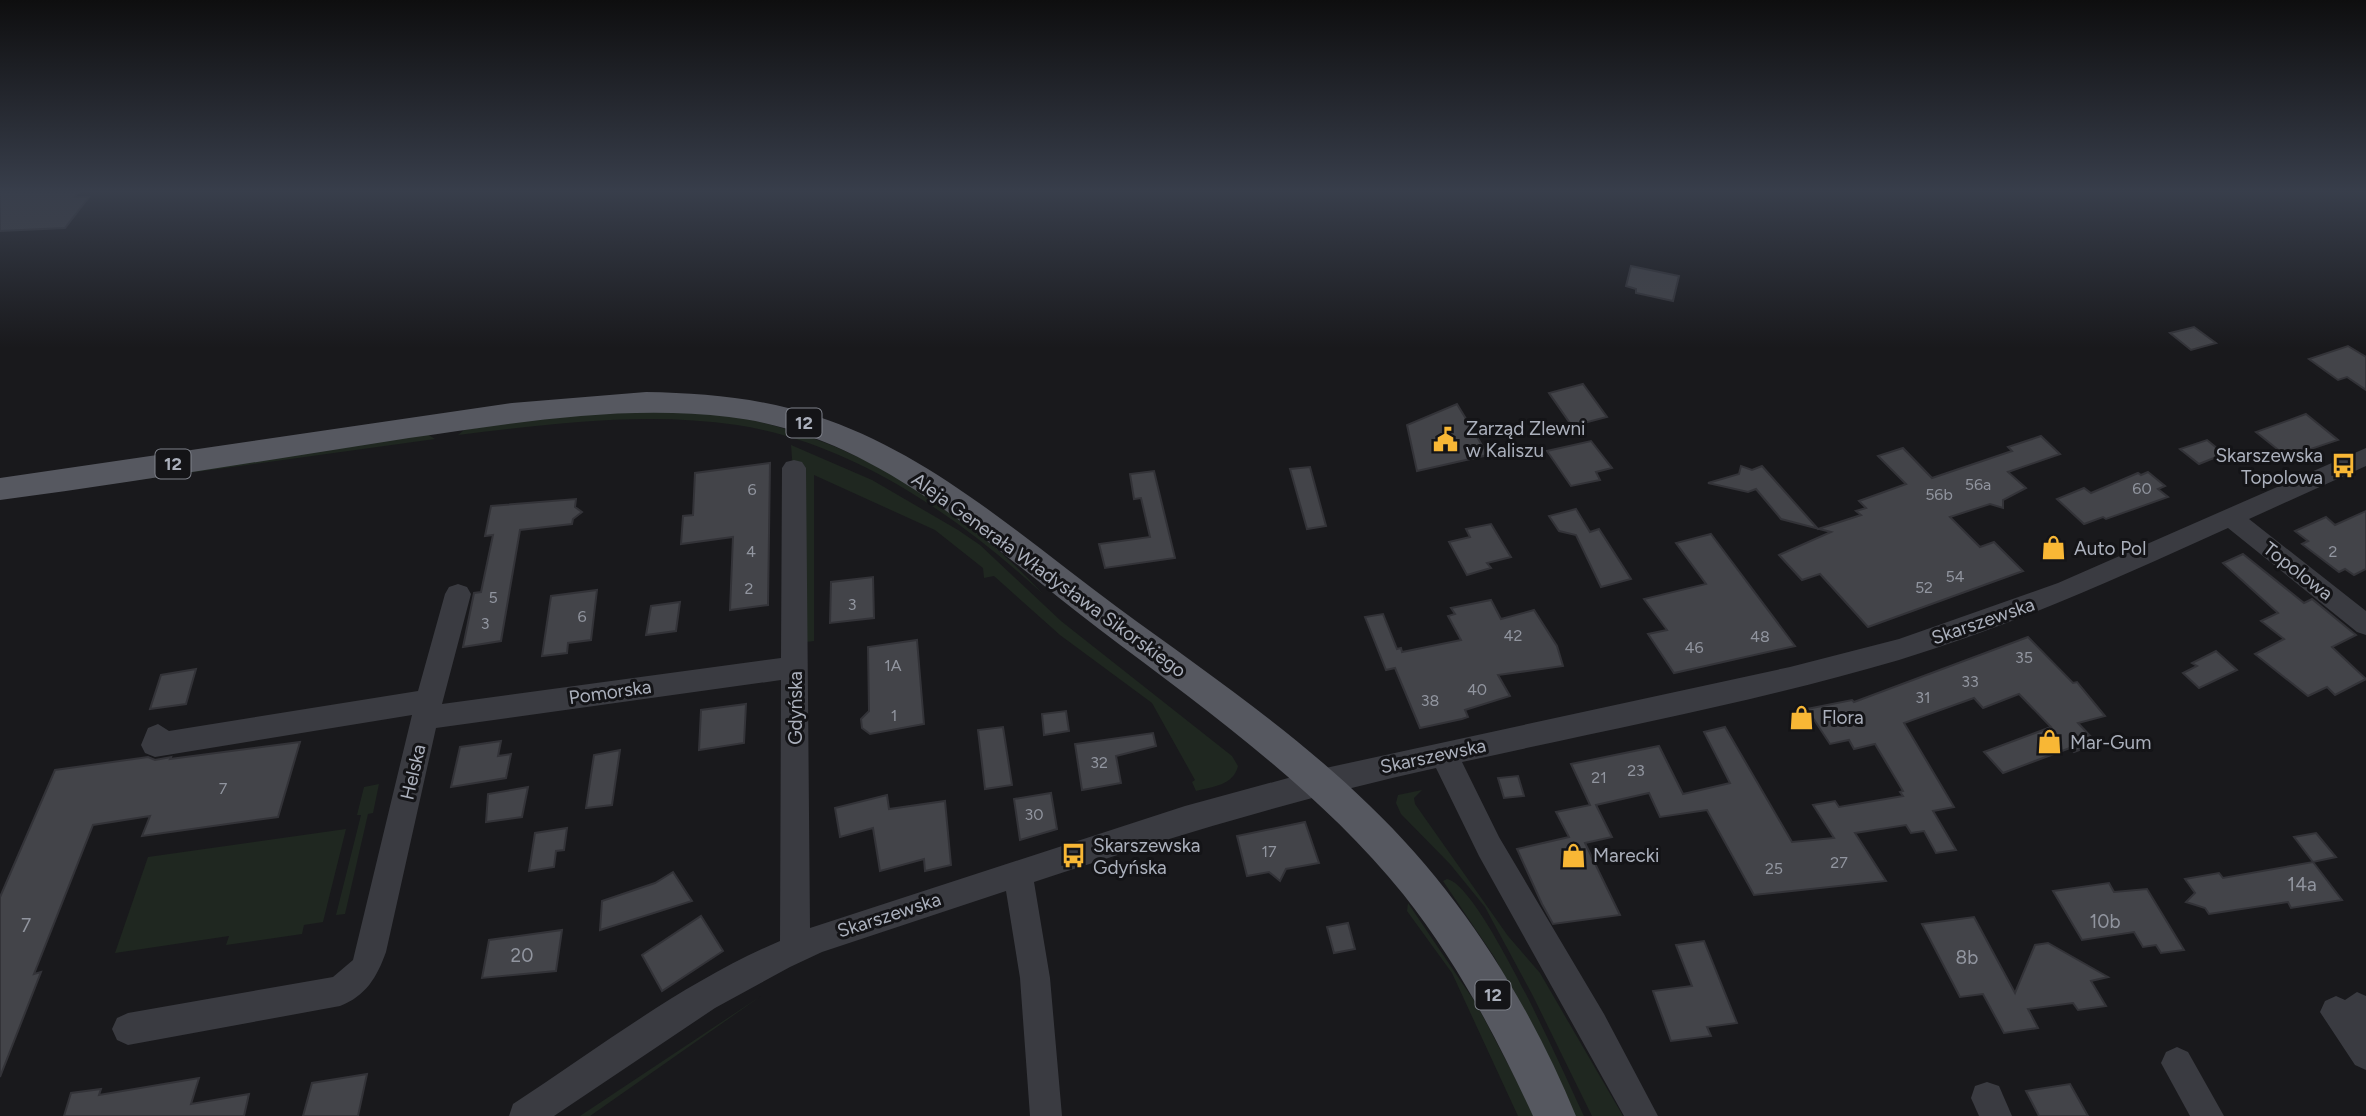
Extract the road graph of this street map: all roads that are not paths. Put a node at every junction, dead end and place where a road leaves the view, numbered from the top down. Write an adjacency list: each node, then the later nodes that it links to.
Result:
1 (345, 437): 3 (main road, Aleja Generała Władysława Sikorskiego / 12); 5 (main road, Aleja Generała Władysława Sikorskiego / 12); 13 (main road, Aleja Generała Władysława Sikorskiego / 12)
2 (2366, 456): 6 (street, Skarszewska)
3 (0, 467)
4 (794, 468): 9 (street, Gdyńska)
5 (0, 489)
6 (2230, 517): 8 (street, Topolowa); 12 (street, Skarszewska)
7 (458, 594): 10 (street, Helska)
8 (2366, 625)
9 (794, 667): 10 (street, Pomorska); 15 (street, Gdyńska)
10 (427, 709): 11 (street, Pomorska); 17 (street, Helska)
11 (157, 740)
12 (1444, 754): 13 (street, Skarszewska); 23 (street)
13 (1321, 781): 14 (street, Skarszewska); 22 (main road, Aleja Generała Władysława Sikorskiego / 12)
14 (1018, 873): 15 (street, Skarszewska); 21 (street)
15 (795, 948): 20 (street, Skarszewska)
16 (2353, 1013): 18 (street)
17 (128, 1030)
18 (2366, 1054)
19 (2177, 1063): 24 (street)
20 (525, 1116)
21 (1046, 1116)
22 (1555, 1116)
23 (1642, 1116)
24 (2208, 1116)

